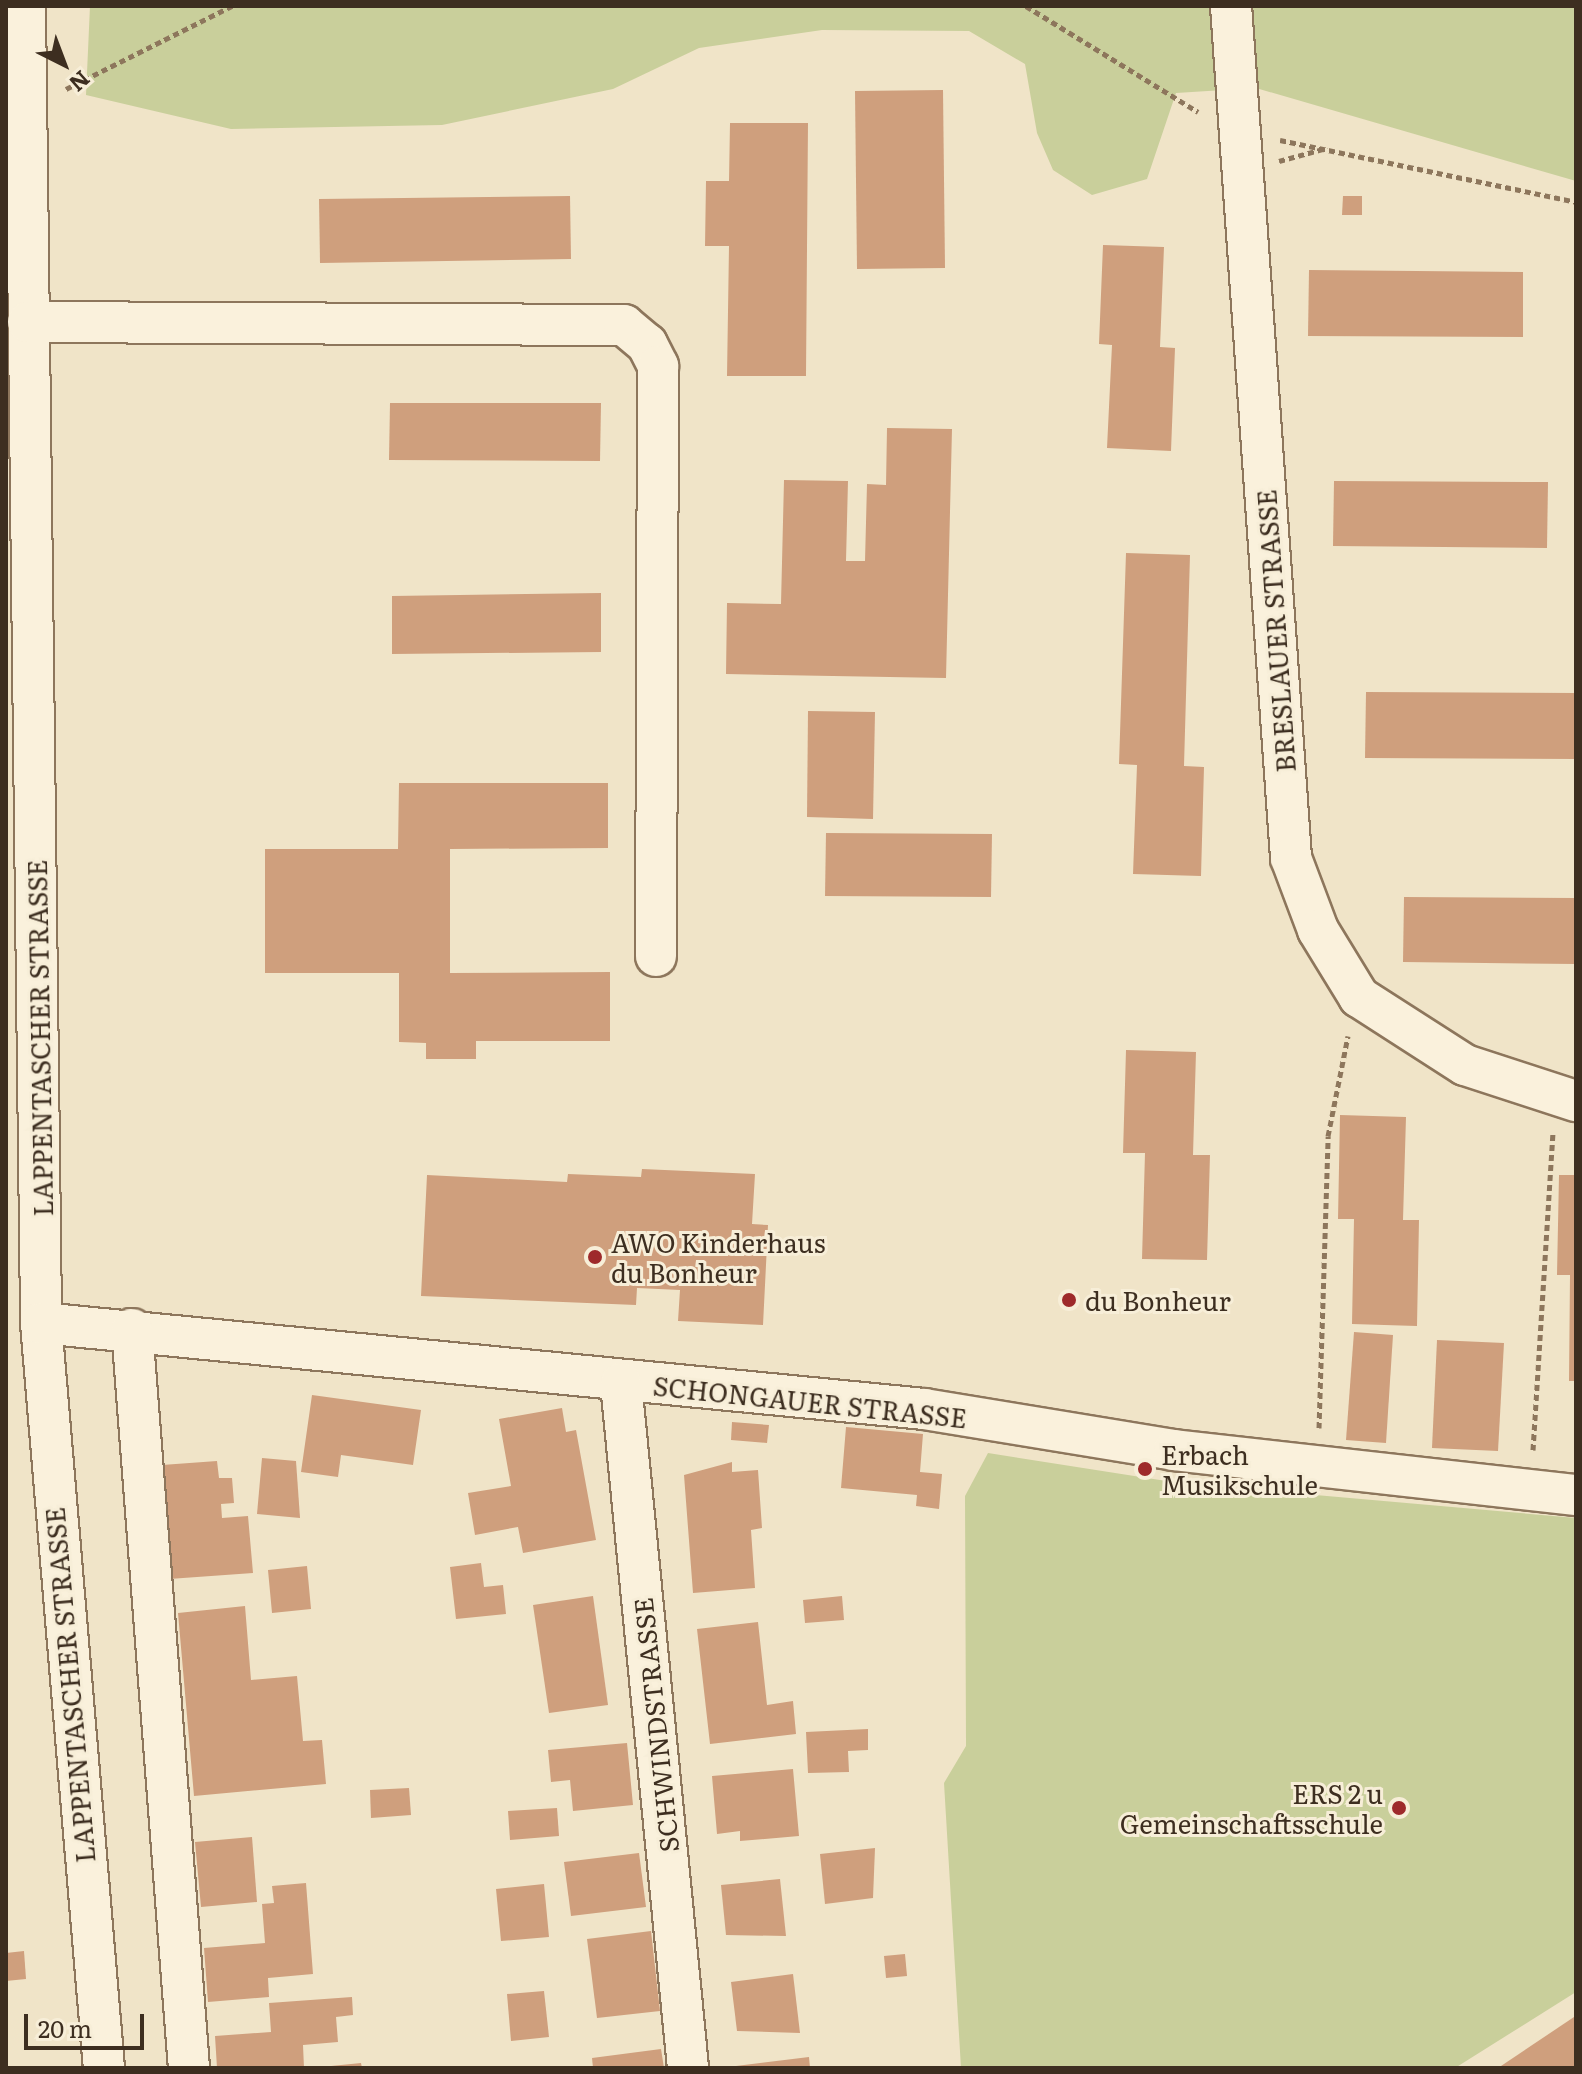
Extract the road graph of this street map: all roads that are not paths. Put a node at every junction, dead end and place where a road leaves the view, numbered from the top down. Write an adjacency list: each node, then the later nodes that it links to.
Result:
1 (25, 6): 3 (street, LAPPENTASCHER STRASSE)
2 (1231, 6): 5 (street, BRESLAUER STRASSE)
3 (28, 322): 4 (street); 6 (street, LAPPENTASCHER STRASSE)
4 (656, 956)
5 (1566, 1097)
6 (24, 1222): 7 (street, LAPPENTASCHER STRASSE)
7 (41, 1323): 8 (street, SCHONGAUER STRASSE); 11 (street, LAPPENTASCHER STRASSE)
8 (132, 1329): 9 (street, SCHONGAUER STRASSE); 12 (street)
9 (621, 1383): 10 (street, SCHONGAUER STRASSE); 13 (street, SCHWINDSTRASSE)
10 (1576, 1495)
11 (104, 2068)
12 (189, 2068)
13 (688, 2068)

